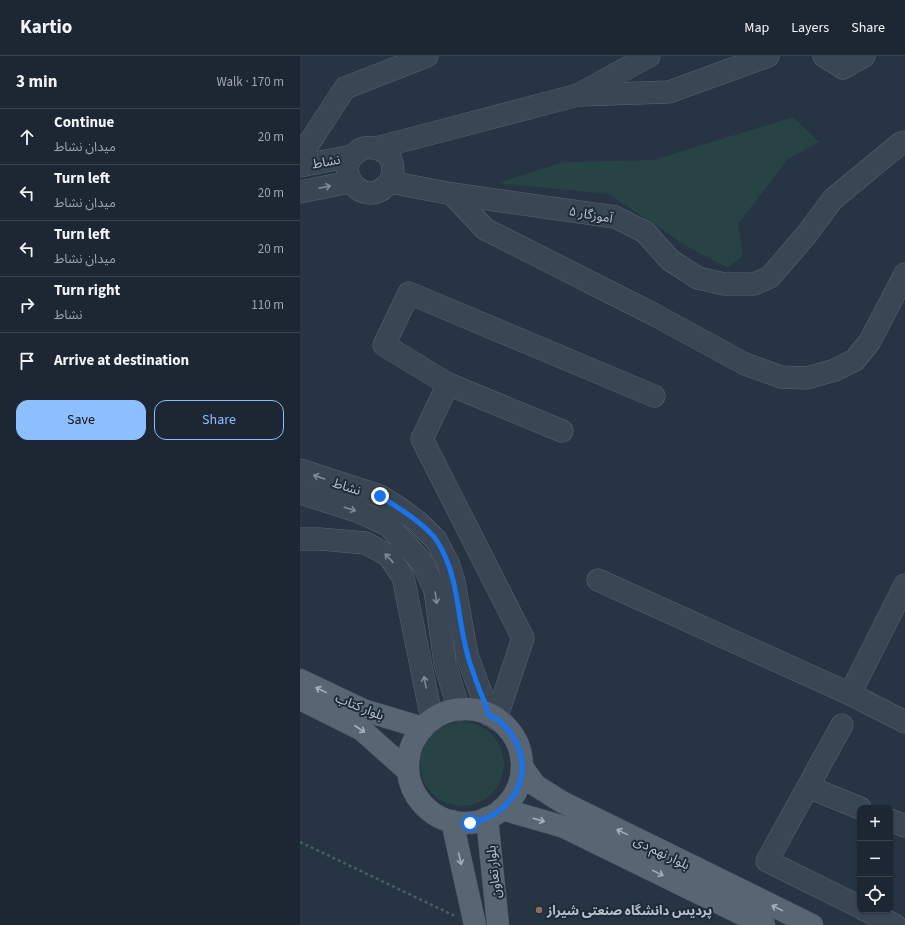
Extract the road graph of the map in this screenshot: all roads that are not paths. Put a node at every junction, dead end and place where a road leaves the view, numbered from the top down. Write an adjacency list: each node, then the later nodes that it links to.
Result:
1 (427, 56): 10 (street)
2 (649, 56): 6 (street)
3 (768, 56): 6 (street)
4 (824, 56): 5 (street)
5 (864, 56)
6 (578, 95): 8 (street)
7 (905, 142): 15 (street, آموزگار ۵)
8 (376, 148): 9 (street); 13 (street)
9 (352, 156): 11 (street, نشاط); 12 (street)
10 (300, 157)
11 (300, 166)
12 (350, 182): 13 (street); 14 (street, نشاط, one-way to 12)
13 (390, 182): 15 (street, آموزگار ۵)
14 (300, 192)
15 (452, 194): 16 (street)
16 (905, 274)
17 (448, 384): 18 (street); 19 (street); 30 (street)
18 (654, 396)
19 (562, 431)
20 (300, 470): 30 (street, نشاط, one-way to 20)
21 (300, 493): 29 (street, نشاط, one-way to 29)
22 (300, 539): 32 (street, one-way to 22)
23 (598, 580): 27 (street)
24 (905, 585): 25 (street)
25 (898, 613): 27 (street)
26 (300, 680): 32 (main road, بلوار کتاب, one-way to 26)
27 (850, 694): 31 (street)
28 (300, 699): 35 (main road, بلوار کتاب, one-way to 35)
29 (459, 710): 30 (main road); 32 (main road)
30 (492, 717): 34 (main road)
31 (905, 722)
32 (427, 724): 35 (main road)
33 (842, 725): 36 (street)
34 (522, 767): 38 (main road); 49 (main road, بلوار نهم دی, one-way to 34)
35 (408, 771): 39 (main road)
36 (808, 787): 37 (street); 42 (street)
37 (857, 807)
38 (494, 814): 39 (main road); 47 (main road, بلوار تعاون); 48 (main road, بلوار نهم دی, one-way to 48)
39 (452, 821): 44 (main road, بلوار تعاون, one-way to 44)
40 (893, 821): 41 (street)
41 (905, 826)
42 (857, 906)
43 (871, 913): 50 (street)
44 (468, 922)
45 (485, 925): 46 (main road)
46 (492, 925)
47 (498, 925)
48 (764, 925)
49 (812, 925)
50 (895, 925)

